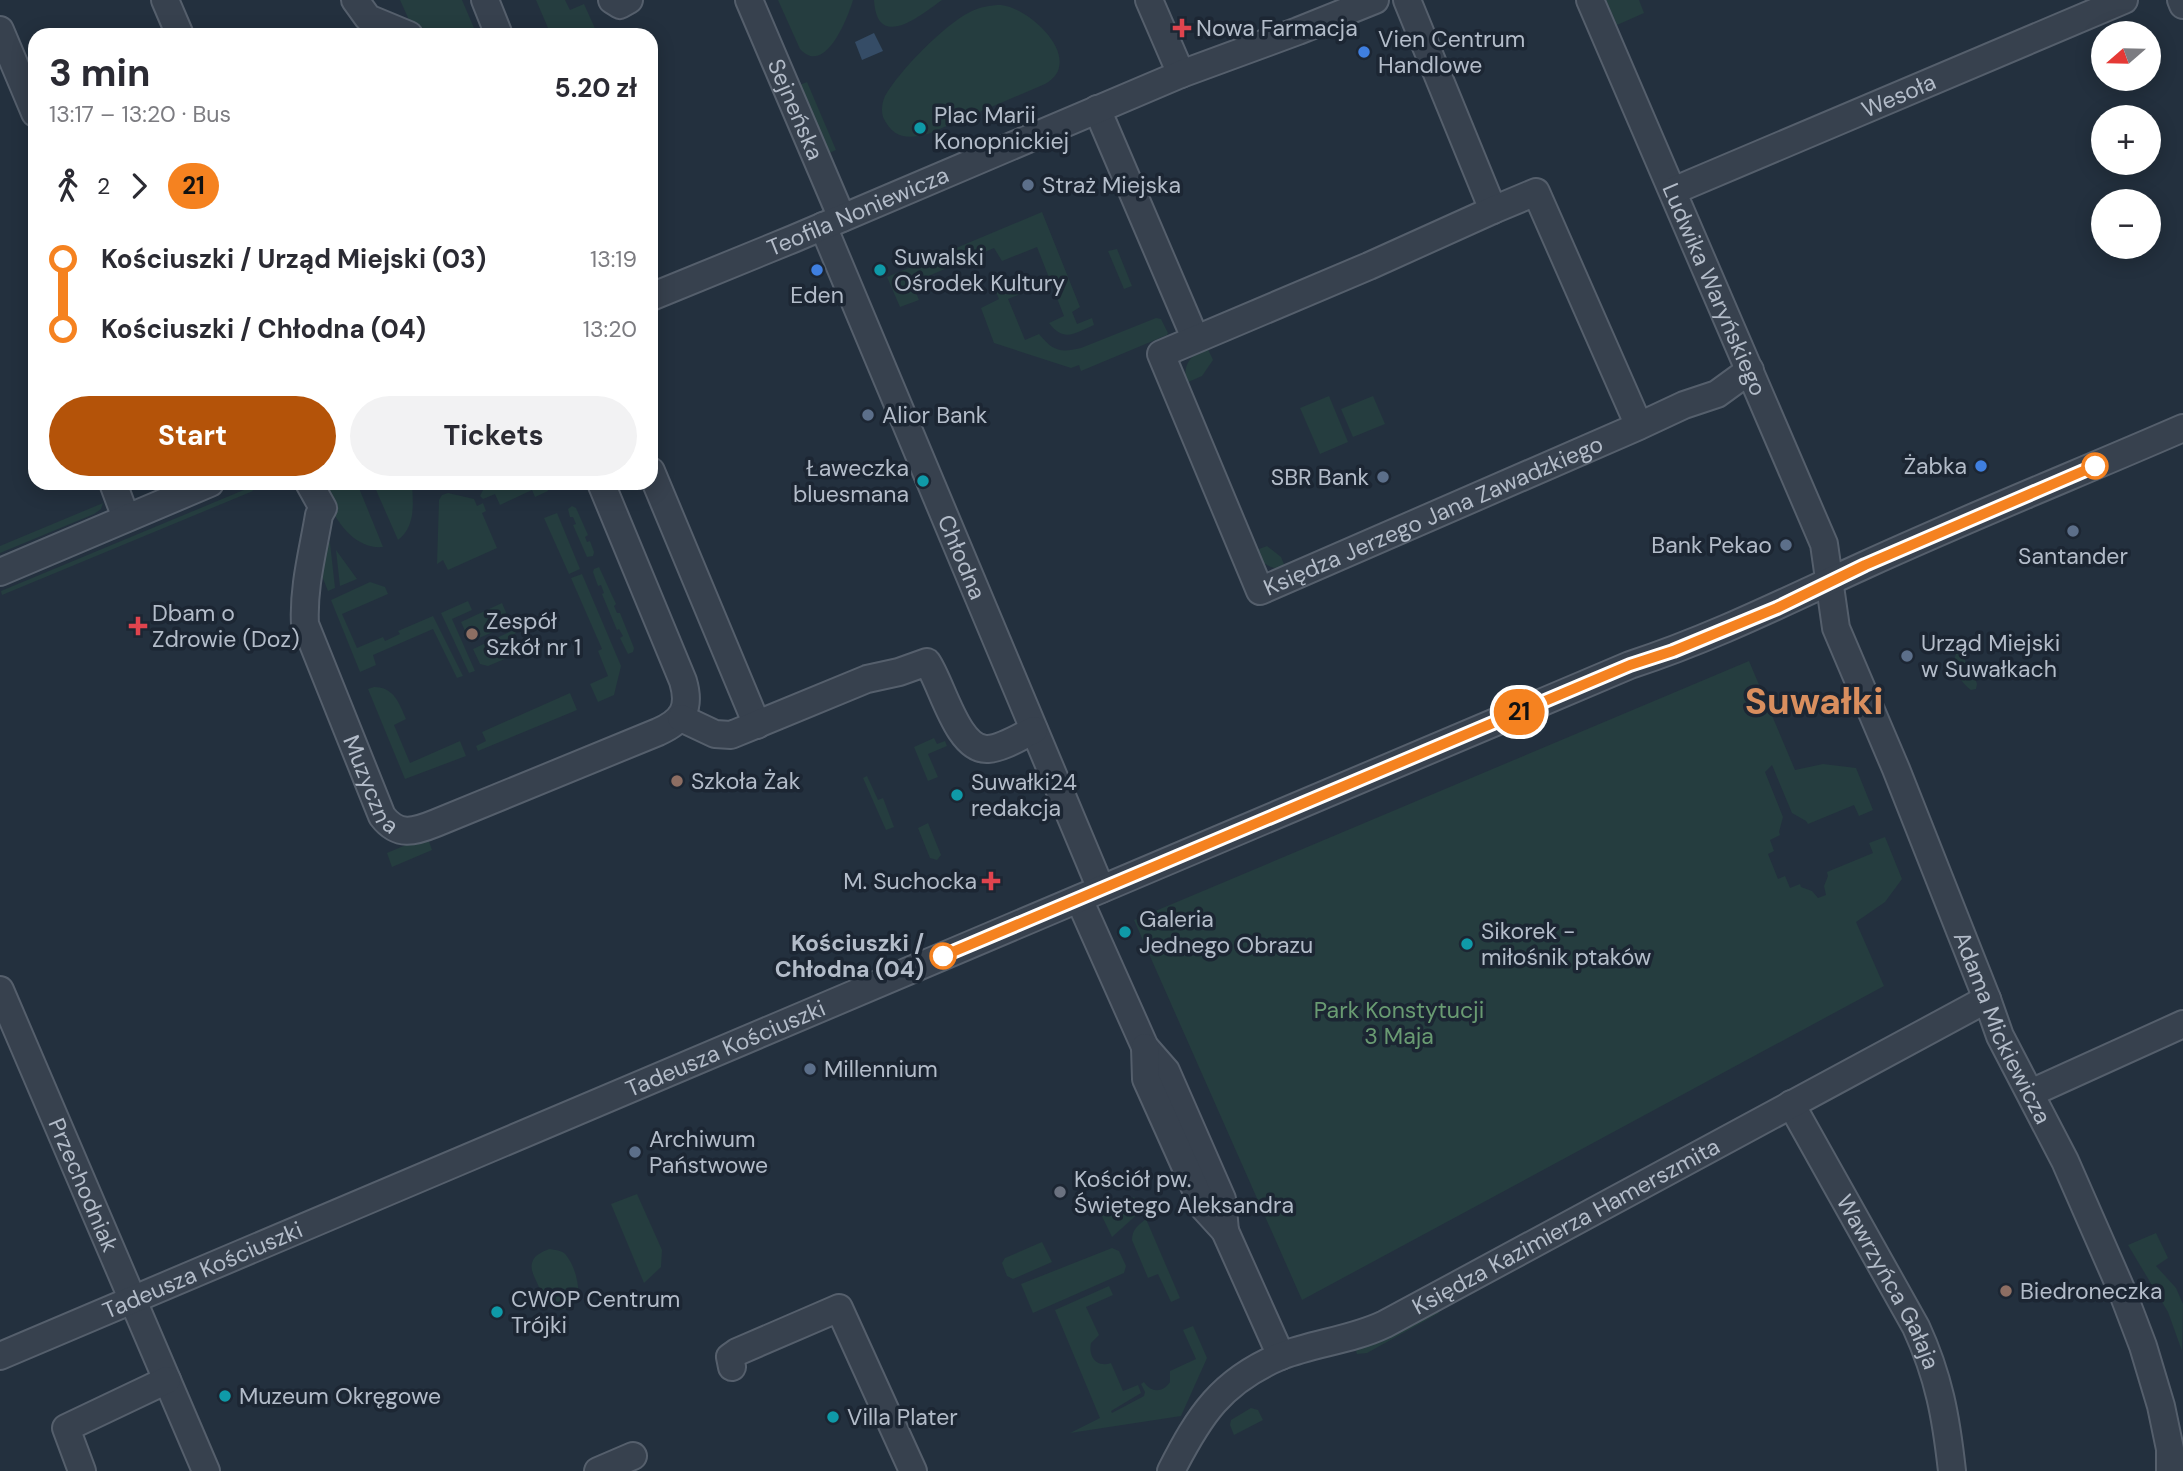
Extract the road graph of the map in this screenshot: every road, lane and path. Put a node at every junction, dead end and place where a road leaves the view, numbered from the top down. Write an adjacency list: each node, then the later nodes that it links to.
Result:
1 (165, 0): 12 (street)
2 (355, 0): 13 (street)
3 (485, 0): 14 (street)
4 (612, 0): 5 (street)
5 (629, 0)
6 (749, 0): 21 (street, Sejneńska)
7 (1149, 0): 16 (street)
8 (1375, 0): 16 (street, Teofila Noniewicza)
9 (1407, 0): 20 (street)
10 (1590, 0): 19 (street, Ludwika Waryńskiego)
11 (2124, 0): 19 (street, Wesoła)
12 (177, 28)
13 (393, 28)
14 (496, 28)
15 (0, 30): 17 (street)
16 (1181, 74): 18 (street, Teofila Noniewicza)
17 (28, 96)
18 (1097, 109): 21 (street, Teofila Noniewicza); 23 (street)
19 (1672, 191): 24 (street, Ludwika Waryńskiego)
20 (1493, 210): 23 (street, Księdza Jerzego Jana Zawadzkiego); 25 (street, Księdza Jerzego Jana Zawadzkiego)
21 (833, 222): 22 (street, Teofila Noniewicza); 37 (street, Chłodna)
22 (658, 294)
23 (1195, 338): 25 (street, Księdza Jerzego Jana Zawadzkiego)
24 (1750, 370): 25 (street, Księdza Jerzego Jana Zawadzkiego); 34 (street, Ludwika Waryńskiego)
25 (1639, 426)
26 (2183, 428): 34 (street, Tadeusza Kościuszki)
27 (658, 488): 36 (street)
28 (116, 490): 32 (street)
29 (193, 490): 32 (street)
30 (313, 490): 35 (street, Muzyczna)
31 (604, 490): 35 (street)
32 (126, 518): 33 (street)
33 (0, 572)
34 (1830, 582): 38 (street, Tadeusza Kościuszki); 40 (street, Adama Mickiewicza)
35 (681, 718): 36 (street)
36 (757, 725): 37 (street)
37 (1034, 730): 38 (street, Chłodna)
38 (1090, 894): 44 (street, Tadeusza Kościuszki); 46 (street, Chłodna)
39 (0, 990): 44 (street, Przechodniak)
40 (1987, 999): 42 (street, Adama Mickiewicza); 43 (street, Księdza Kazimierza Hamerszmita)
41 (2183, 1024): 42 (street)
42 (2031, 1093): 56 (street, Adama Mickiewicza)
43 (1791, 1104): 46 (street, Księdza Kazimierza Hamerszmita); 55 (street, Wawrzyńca Gałaja)
44 (132, 1300): 45 (street, Tadeusza Kościuszki); 48 (street, Przechodniak)
45 (0, 1356)
46 (1281, 1356): 54 (street, Księdza Kazimierza Hamerszmita)
47 (732, 1367): 53 (street)
48 (166, 1380): 50 (street); 51 (street, Przechodniak)
49 (633, 1456): 52 (street)
50 (82, 1471)
51 (206, 1471)
52 (598, 1471)
53 (913, 1471)
54 (1171, 1471)
55 (1952, 1471)
56 (2170, 1471)

